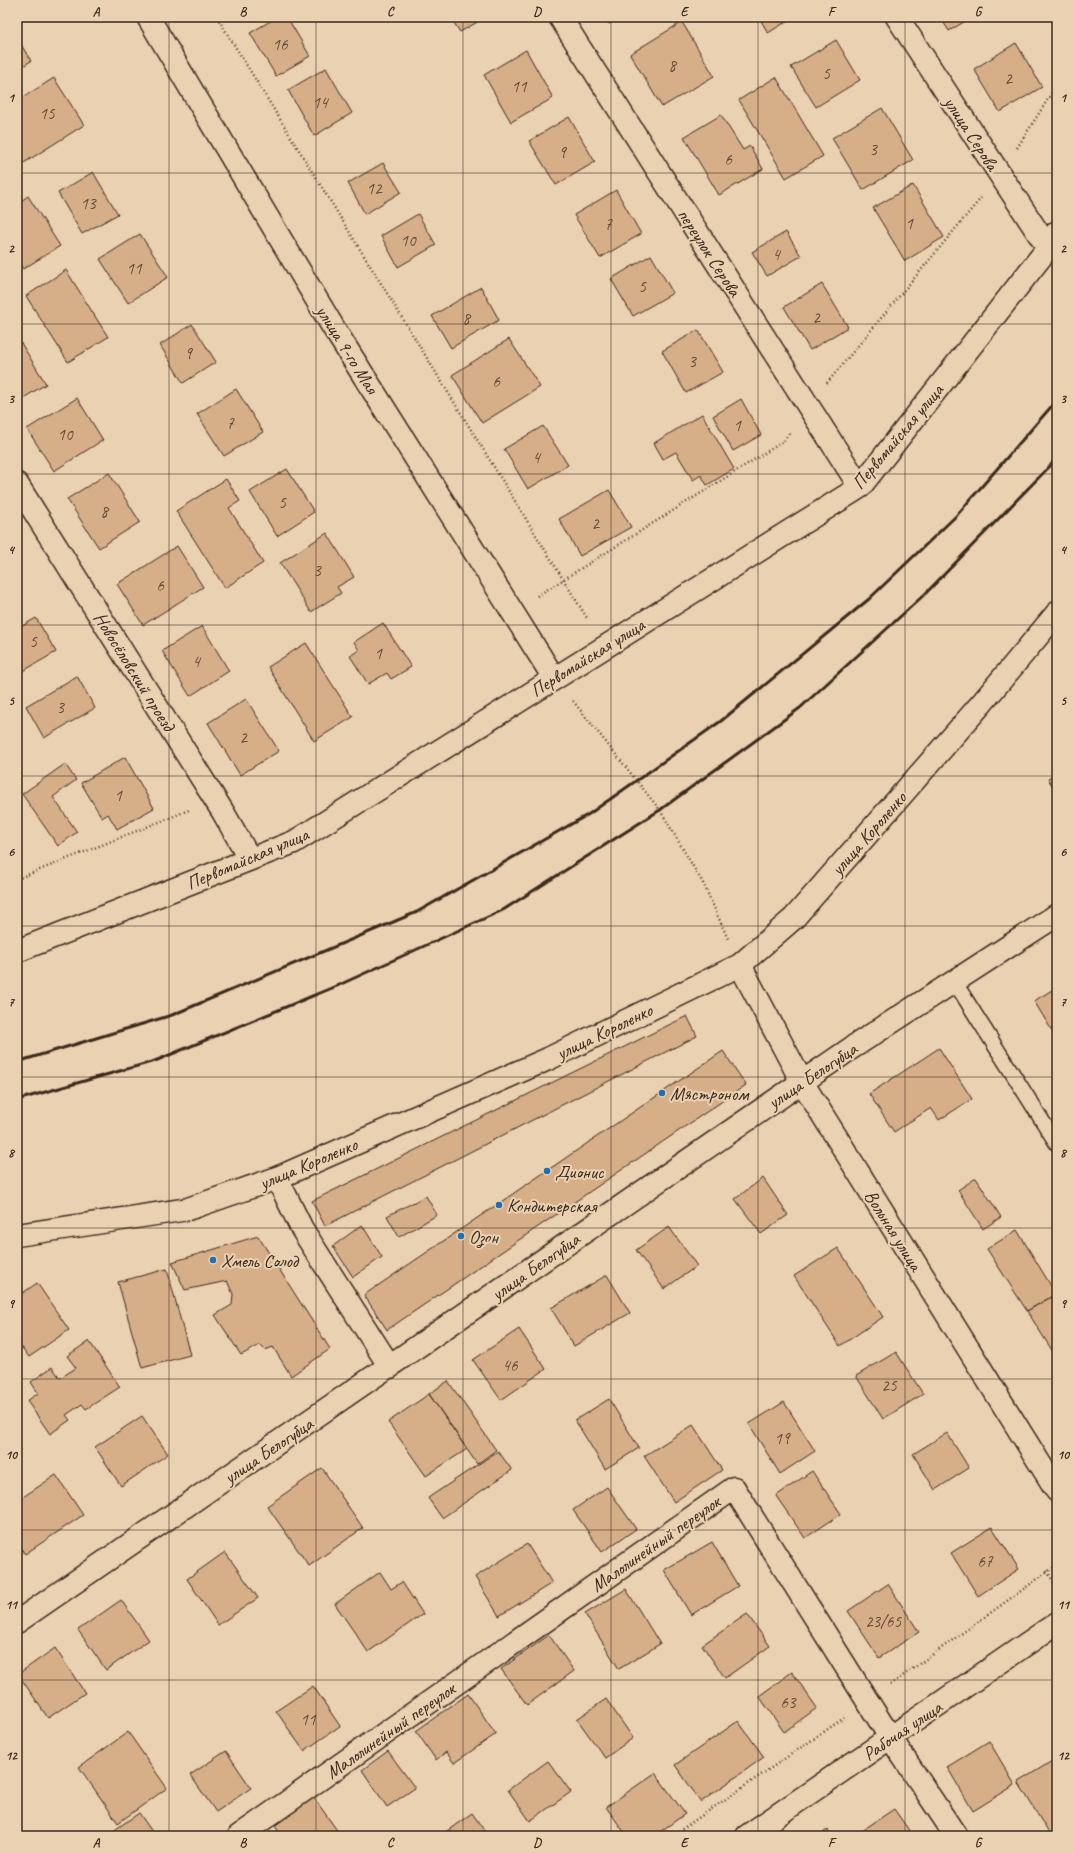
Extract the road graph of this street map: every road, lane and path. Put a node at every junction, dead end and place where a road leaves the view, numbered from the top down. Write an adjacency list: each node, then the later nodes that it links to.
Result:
1 (148, 17): 10 (street, улица 9-го Мая)
2 (217, 17): 9 (path)
3 (560, 17): 7 (street, переулок Серова)
4 (897, 17): 5 (street, улица Серова)
5 (1052, 240): 7 (street, Первомайская улица)
6 (17, 484): 11 (street, Новосёловский проезд)
7 (860, 487): 10 (street, Первомайская улица)
8 (1057, 613): 16 (street, улица Короленко)
9 (587, 618)
10 (554, 678): 12 (street, Первомайская улица); 16 (path)
11 (215, 800): 12 (street, Новосёловский проезд); 13 (path)
12 (250, 859): 15 (street, Первомайская улица)
13 (17, 879)
14 (1057, 916): 17 (street, улица Белогубца)
15 (17, 951)
16 (740, 965): 18 (street, Вольная улица); 20 (street, улица Короленко)
17 (954, 982): 18 (street, улица Белогубца); 19 (lane)
18 (802, 1082): 22 (street, улица Белогубца); 23 (street, Вольная улица)
19 (1057, 1144)
20 (277, 1178): 21 (street, улица Короленко); 22 (street)
21 (17, 1235)
22 (390, 1367): 26 (street, улица Белогубца)
23 (1057, 1491)
24 (1047, 1571): 25 (path)
25 (1057, 1588)
26 (17, 1622)
27 (1057, 1623): 28 (street, Рабочая улица)
28 (890, 1738): 29 (street, Малолинейный переулок); 30 (street, Рабочая улица); 31 (street, Малолинейный переулок)
29 (239, 1836)
30 (747, 1836)
31 (956, 1836)

